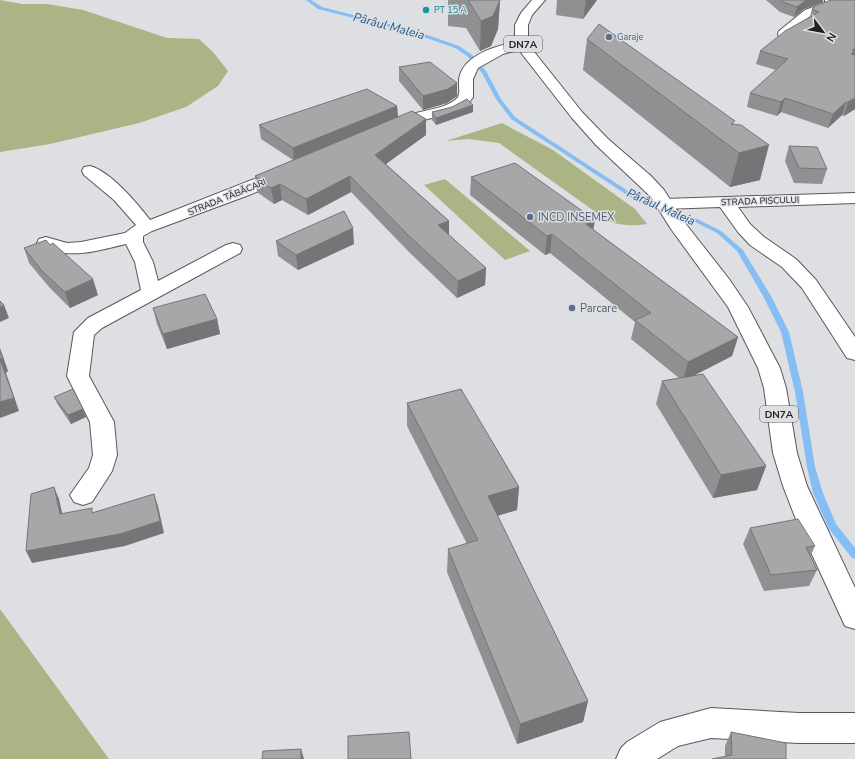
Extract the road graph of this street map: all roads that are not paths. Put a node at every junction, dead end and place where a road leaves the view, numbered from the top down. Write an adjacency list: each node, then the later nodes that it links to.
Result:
1 (539, 0): 4 (street, DN7A)
2 (831, 0): 3 (street)
3 (784, 34)
4 (523, 44): 5 (street); 10 (street, DN7A)
5 (378, 134)
6 (294, 169): 11 (street, STRADA TĂBĂCARI)
7 (90, 171): 11 (street)
8 (855, 198): 9 (street, STRADA PISCULUI)
9 (725, 202): 10 (street, STRADA PISCULUI); 15 (street)
10 (664, 204): 17 (street, DN7A)
11 (140, 232): 12 (street, STRADA TĂBĂCARI); 14 (street)
12 (46, 243)
13 (233, 249): 14 (street)
14 (152, 294): 16 (street)
15 (855, 353)
16 (83, 496)
17 (855, 617)
18 (855, 728): 19 (street)
19 (632, 759)

